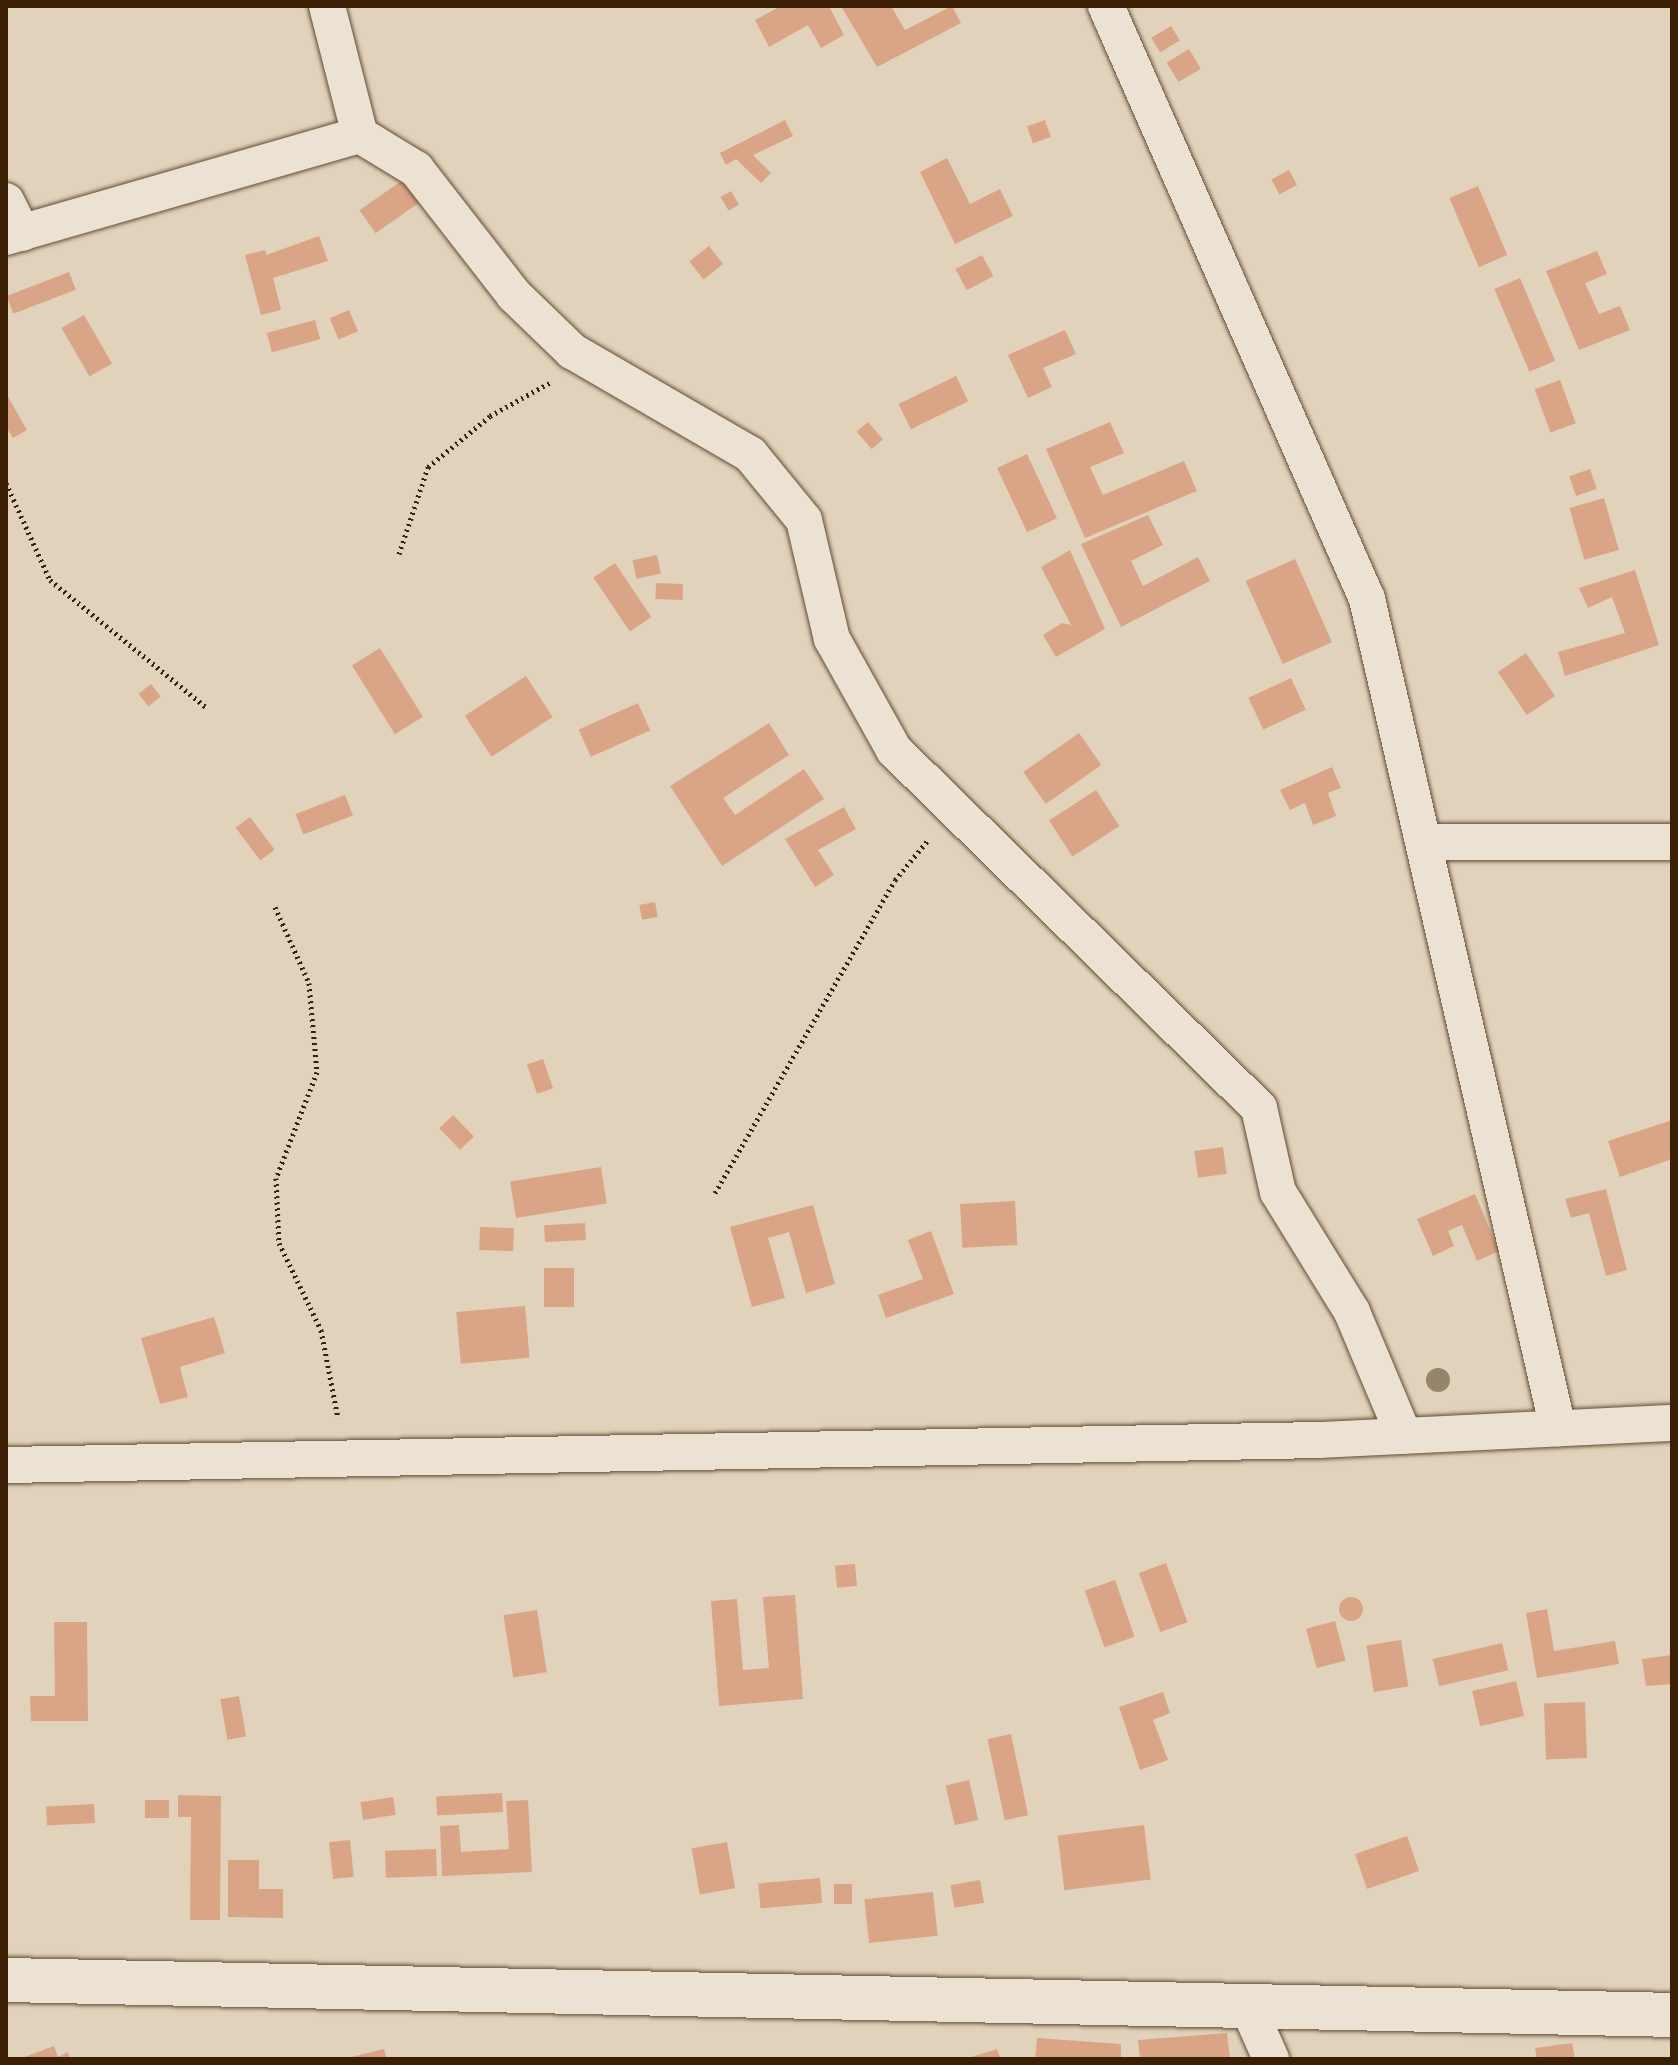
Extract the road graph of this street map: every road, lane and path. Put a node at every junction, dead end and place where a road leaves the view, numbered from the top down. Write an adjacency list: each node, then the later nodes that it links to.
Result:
1 (327, 6): 3 (street)
2 (1106, 6): 10 (street)
3 (360, 135): 4 (street); 5 (street)
4 (11, 224)
5 (590, 360): 7 (path); 9 (street)
6 (6, 483): 8 (path)
7 (399, 554)
8 (207, 708)
9 (954, 809): 13 (path); 16 (street)
10 (1425, 842): 11 (street); 15 (street)
11 (1672, 842)
12 (275, 907): 17 (path)
13 (715, 1193)
14 (1672, 1423): 15 (street)
15 (1558, 1428): 16 (street)
16 (1404, 1436): 17 (street)
17 (345, 1458): 18 (street)
18 (6, 1465)
19 (6, 1980): 20 (street)
20 (1248, 2007): 21 (street); 22 (street)
21 (1672, 2015)
22 (1271, 2059)

